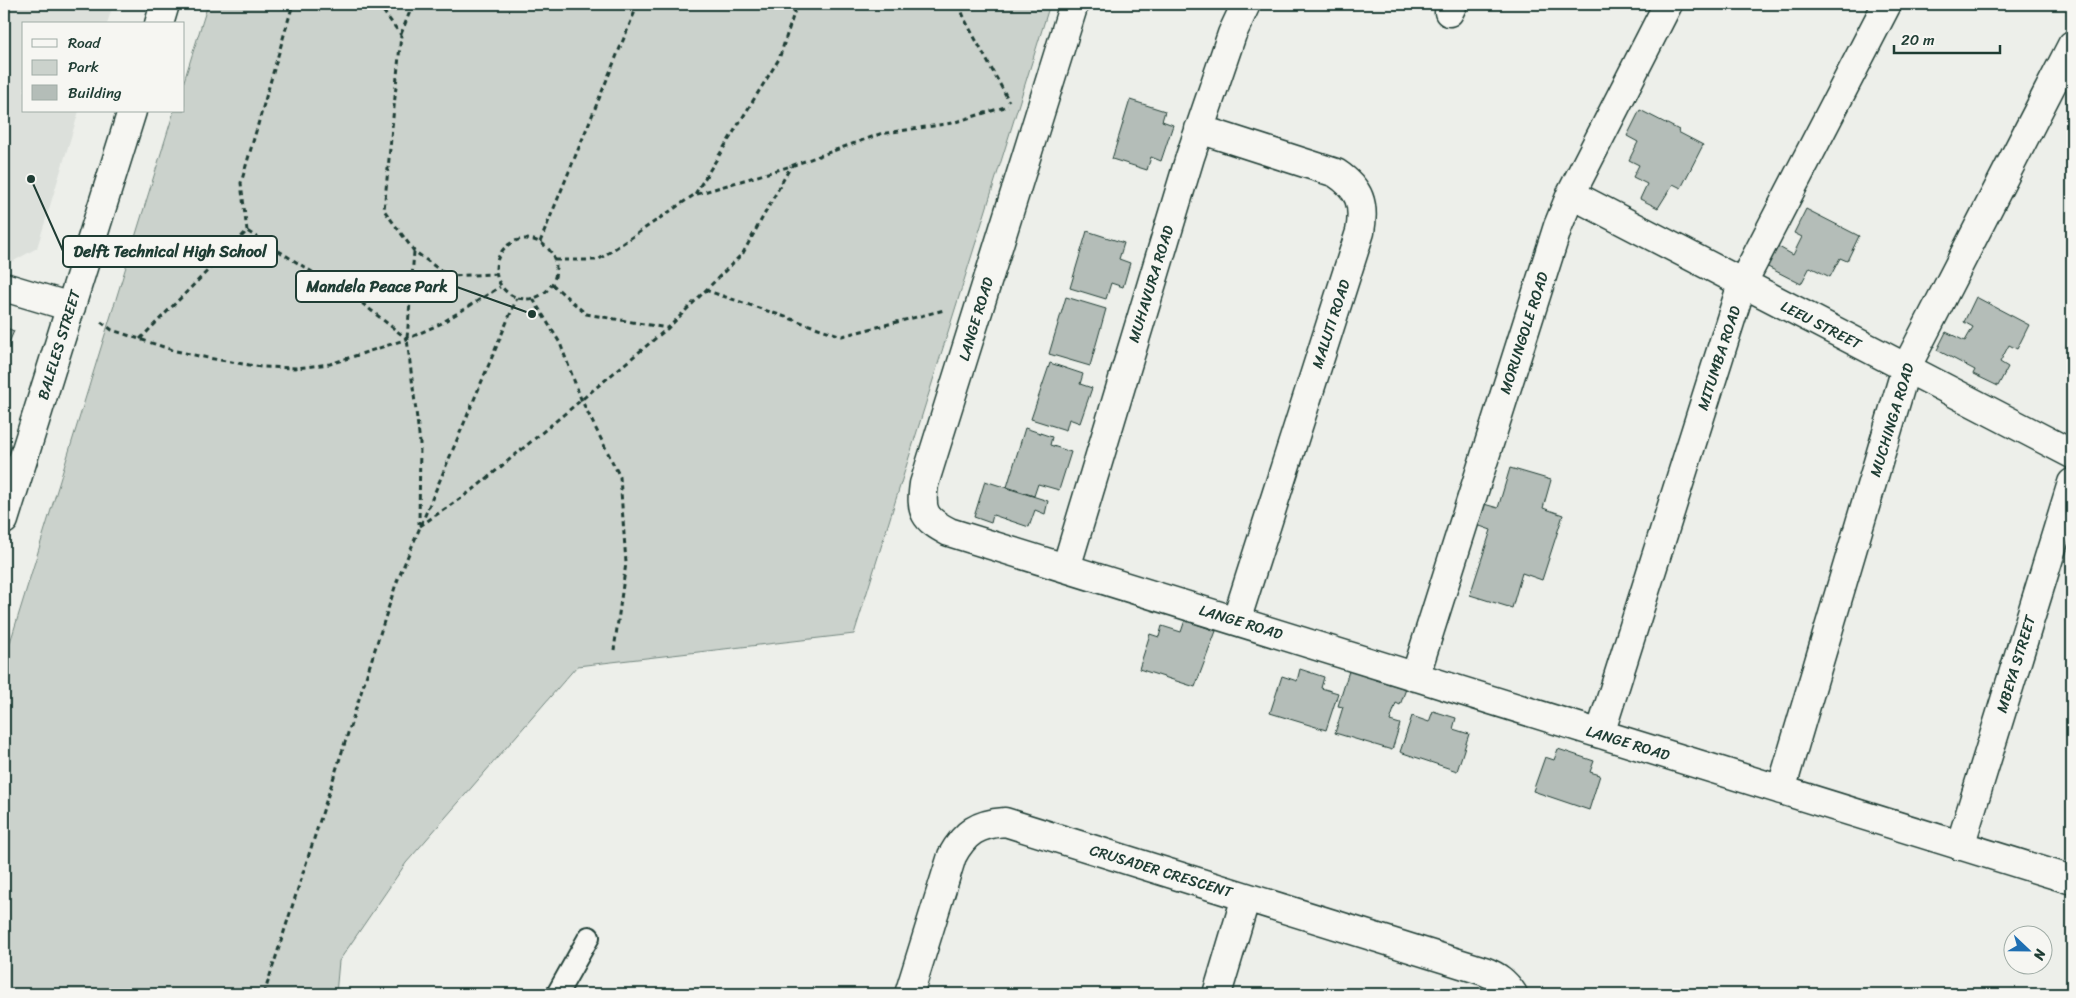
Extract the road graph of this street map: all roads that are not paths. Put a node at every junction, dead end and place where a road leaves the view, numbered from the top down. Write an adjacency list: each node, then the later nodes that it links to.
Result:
1 (165, 4): 6 (street)
2 (1074, 4): 18 (street, LANGE ROAD)
3 (1246, 4): 9 (street, MUHAVURA ROAD)
4 (1668, 4): 10 (street, MORUNGOLE ROAD)
5 (1887, 4): 11 (street, MITUMBA ROAD)
6 (160, 22)
7 (2072, 45): 14 (street, MUCHINGA ROAD)
8 (132, 112): 13 (street, BALELES STREET)
9 (1199, 129): 18 (street, MUHAVURA ROAD); 19 (street, MALUTI ROAD)
10 (1571, 194): 11 (street, LEEU STREET); 20 (street, MORUNGOLE ROAD)
11 (1742, 284): 14 (street, LEEU STREET); 21 (street, MITUMBA ROAD)
12 (4, 287): 13 (street)
13 (71, 307): 17 (street, BALELES STREET)
14 (1906, 368): 15 (street, LEEU STREET); 22 (street, MUCHINGA ROAD)
15 (2072, 454)
16 (2072, 483): 23 (street, MBEYA STREET)
17 (4, 520)
18 (1066, 568): 19 (street, LANGE ROAD)
19 (1236, 621): 20 (street, LANGE ROAD)
20 (1415, 677): 21 (street, LANGE ROAD)
21 (1600, 734): 22 (street, LANGE ROAD)
22 (1781, 790): 23 (street, LANGE ROAD)
23 (1960, 846): 24 (street, LANGE ROAD)
24 (2072, 880)
25 (1246, 897): 28 (street, CRUSADER CRESCENT); 29 (street); 30 (street, CRUSADER CRESCENT)
26 (589, 937): 27 (lane)
27 (557, 994)
28 (909, 994)
29 (1217, 994)
30 (1513, 994)

